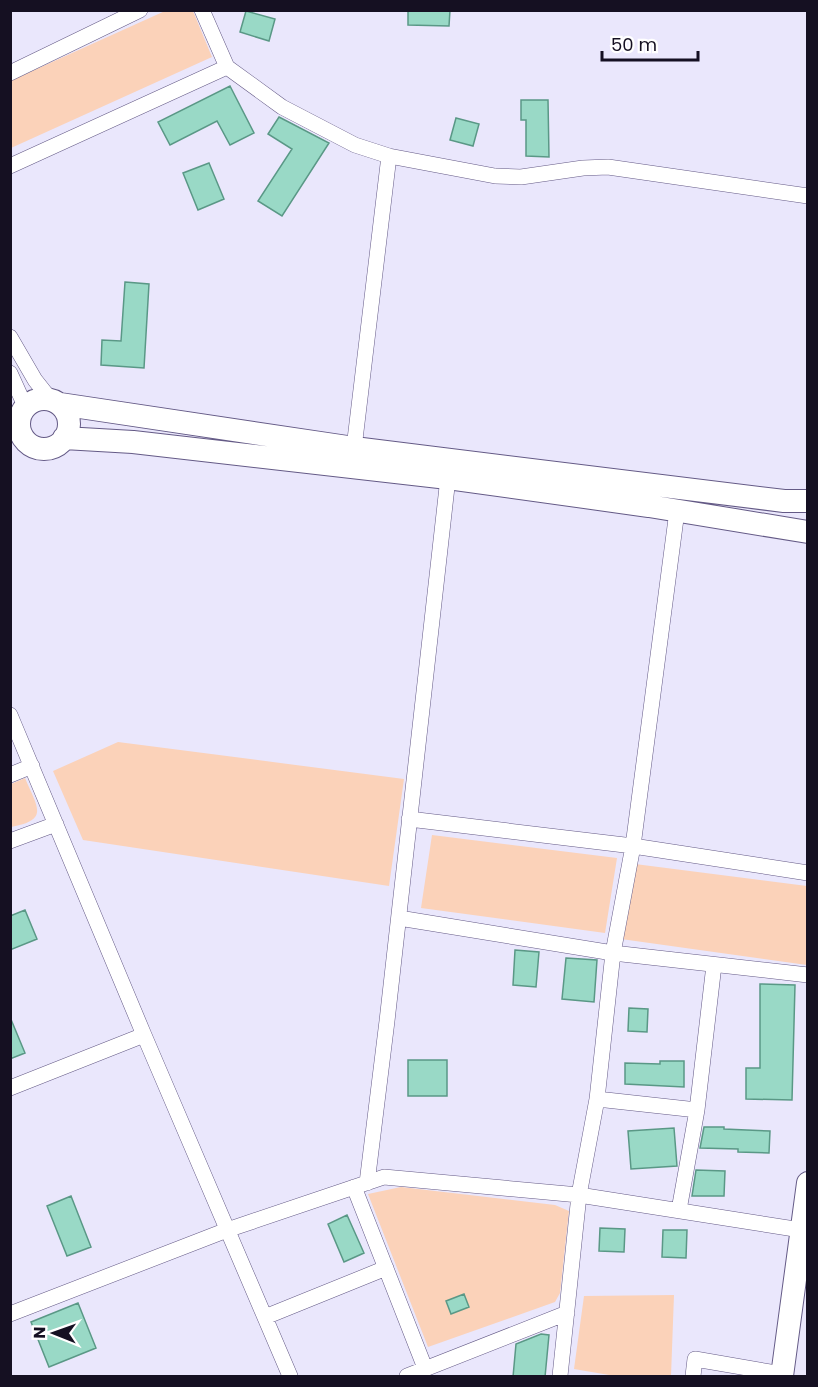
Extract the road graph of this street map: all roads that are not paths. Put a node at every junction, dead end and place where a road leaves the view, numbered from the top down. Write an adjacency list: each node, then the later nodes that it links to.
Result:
1 (140, 10): 4 (street)
2 (202, 10): 3 (street)
3 (227, 67): 5 (street); 6 (street)
4 (10, 73)
5 (389, 156): 7 (street); 14 (street)
6 (10, 166)
7 (807, 196)
8 (10, 337): 10 (street)
9 (10, 373): 11 (street)
10 (55, 402): 11 (street); 12 (street); 14 (street)
11 (19, 412): 13 (street)
12 (64, 438): 13 (street); 16 (street)
13 (32, 446): 15 (street)
14 (354, 448): 17 (street)
15 (10, 452)
16 (448, 478): 18 (street); 23 (street)
17 (807, 501)
18 (677, 511): 19 (street); 26 (street)
19 (807, 532)
20 (10, 715): 21 (street)
21 (32, 766): 22 (street); 24 (street)
22 (10, 775)
23 (410, 819): 26 (street); 28 (street)
24 (56, 824): 25 (street); 32 (street)
25 (10, 841)
26 (633, 846): 27 (street); 29 (street)
27 (807, 873)
28 (399, 918): 29 (street); 37 (street)
29 (613, 953): 30 (street); 34 (street)
30 (714, 964): 31 (street); 35 (street)
31 (807, 975)
32 (144, 1035): 33 (street); 40 (street)
33 (10, 1088)
34 (597, 1099): 35 (street); 38 (street)
35 (697, 1110): 39 (street)
36 (807, 1183): 41 (street)
37 (361, 1185): 38 (street); 40 (street); 42 (street)
38 (579, 1195): 39 (street); 43 (street)
39 (679, 1210): 41 (street)
40 (227, 1230): 44 (street); 45 (street)
41 (801, 1230): 47 (street)
42 (386, 1268): 45 (street); 46 (street)
43 (567, 1313): 46 (street); 50 (street)
44 (10, 1314)
45 (265, 1317): 48 (street)
46 (425, 1368): 49 (street)
47 (782, 1375): 51 (street)
48 (290, 1377)
49 (407, 1377)
50 (560, 1377)
51 (693, 1377)

